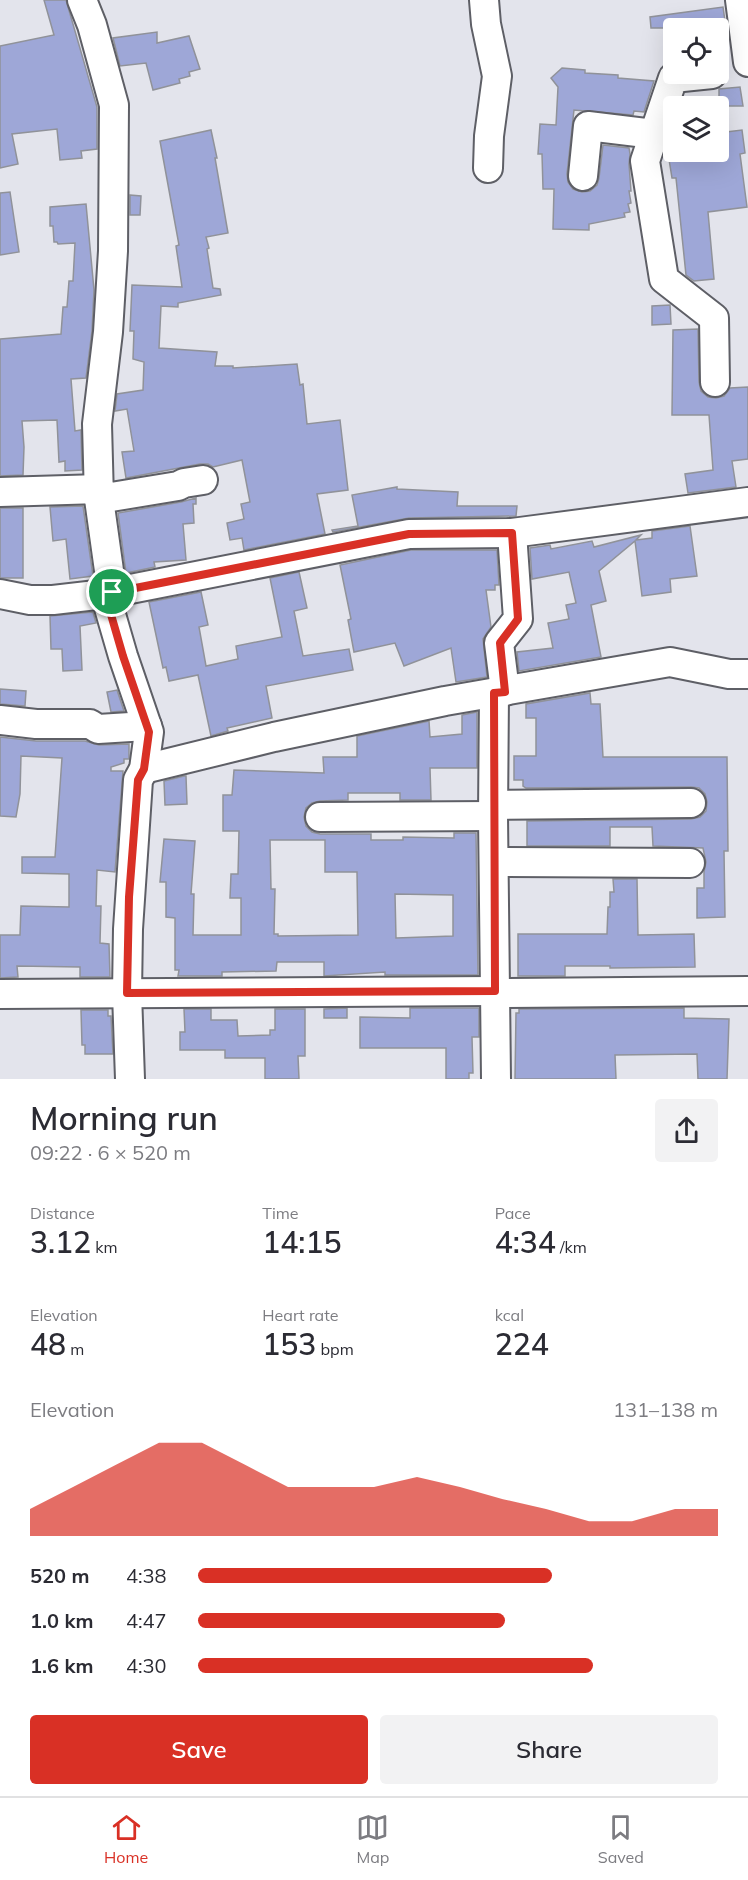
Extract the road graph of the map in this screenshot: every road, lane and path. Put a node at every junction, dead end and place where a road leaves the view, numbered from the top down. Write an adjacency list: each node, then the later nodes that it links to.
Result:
1 (82, 0): 14 (street)
2 (484, 0): 9 (street)
3 (740, 0): 4 (street)
4 (748, 62)
5 (748, 69): 6 (street)
6 (729, 72)
7 (671, 84): 8 (street)
8 (654, 134): 10 (street); 11 (street)
9 (488, 168)
10 (583, 176)
11 (715, 382)
12 (202, 480): 14 (street)
13 (0, 492): 14 (street)
14 (100, 494): 17 (street)
15 (748, 502): 16 (street)
16 (512, 533): 17 (street); 20 (street)
17 (109, 593): 18 (street); 22 (street)
18 (0, 594)
19 (748, 674): 20 (street)
20 (500, 692): 23 (street); 25 (street)
21 (0, 720): 22 (street)
22 (147, 726): 23 (street)
23 (144, 769): 31 (street)
24 (691, 802): 25 (street)
25 (494, 811): 26 (street); 27 (street)
26 (320, 817)
27 (494, 862): 28 (street); 30 (street)
28 (690, 863)
29 (748, 991): 30 (street)
30 (496, 992): 31 (street); 34 (street)
31 (127, 993): 32 (street); 33 (street)
32 (0, 994)
33 (130, 1079)
34 (496, 1079)

